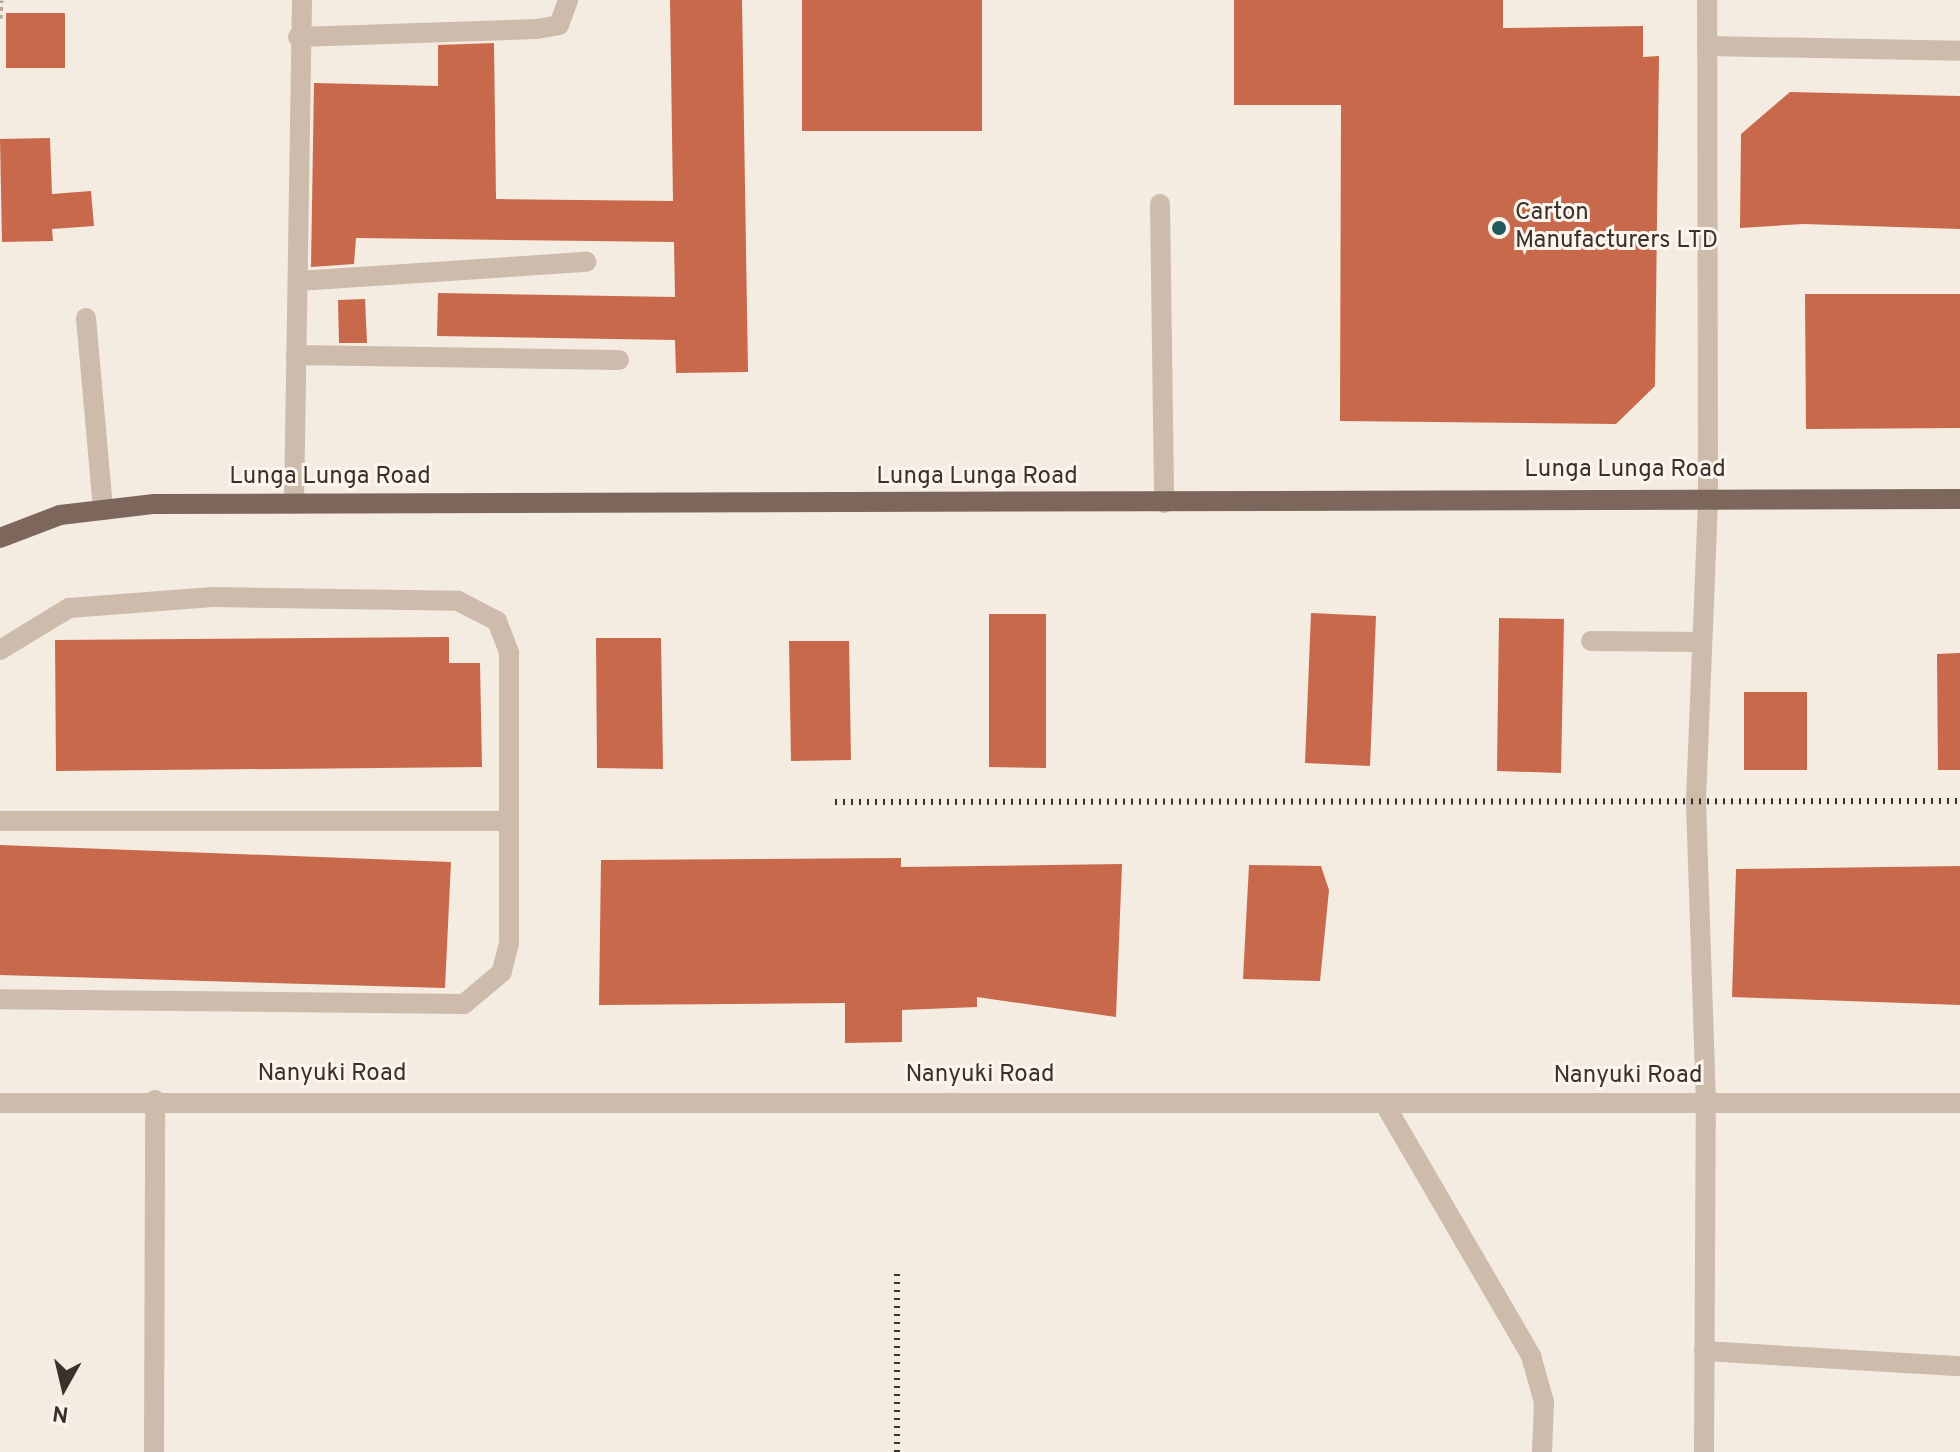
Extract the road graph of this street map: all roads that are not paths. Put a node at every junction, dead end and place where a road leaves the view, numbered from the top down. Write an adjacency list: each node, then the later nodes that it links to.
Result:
1 (302, 0): 4 (street)
2 (568, 0): 4 (street)
3 (1707, 0): 5 (street)
4 (298, 37): 9 (street)
5 (1707, 46): 6 (street); 13 (street)
6 (1960, 51)
7 (1160, 204): 15 (street)
8 (586, 262): 9 (street)
9 (298, 281): 11 (street)
10 (86, 318): 17 (street)
11 (296, 355): 12 (street); 16 (street)
12 (619, 360)
13 (1708, 496): 14 (main road, Lunga Lunga Road); 15 (main road, Lunga Lunga Road); 20 (street)
14 (1960, 499)
15 (1164, 503): 16 (main road, Lunga Lunga Road)
16 (294, 504): 17 (main road, Lunga Lunga Road)
17 (103, 510): 18 (main road, Lunga Lunga Road)
18 (0, 538)
19 (1591, 641): 20 (street)
20 (1702, 642): 29 (street)
21 (0, 650): 23 (street)
22 (0, 821): 23 (street)
23 (507, 821): 24 (street)
24 (0, 999)
25 (155, 1100): 26 (street, Nanyuki Road); 27 (street, Nanyuki Road); 32 (street)
26 (0, 1103)
27 (1384, 1103): 29 (street, Nanyuki Road); 33 (street)
28 (1960, 1103): 29 (street, Nanyuki Road)
29 (1706, 1104): 30 (street)
30 (1704, 1351): 31 (street); 34 (street)
31 (1960, 1366)
32 (154, 1452)
33 (1542, 1452)
34 (1704, 1452)

